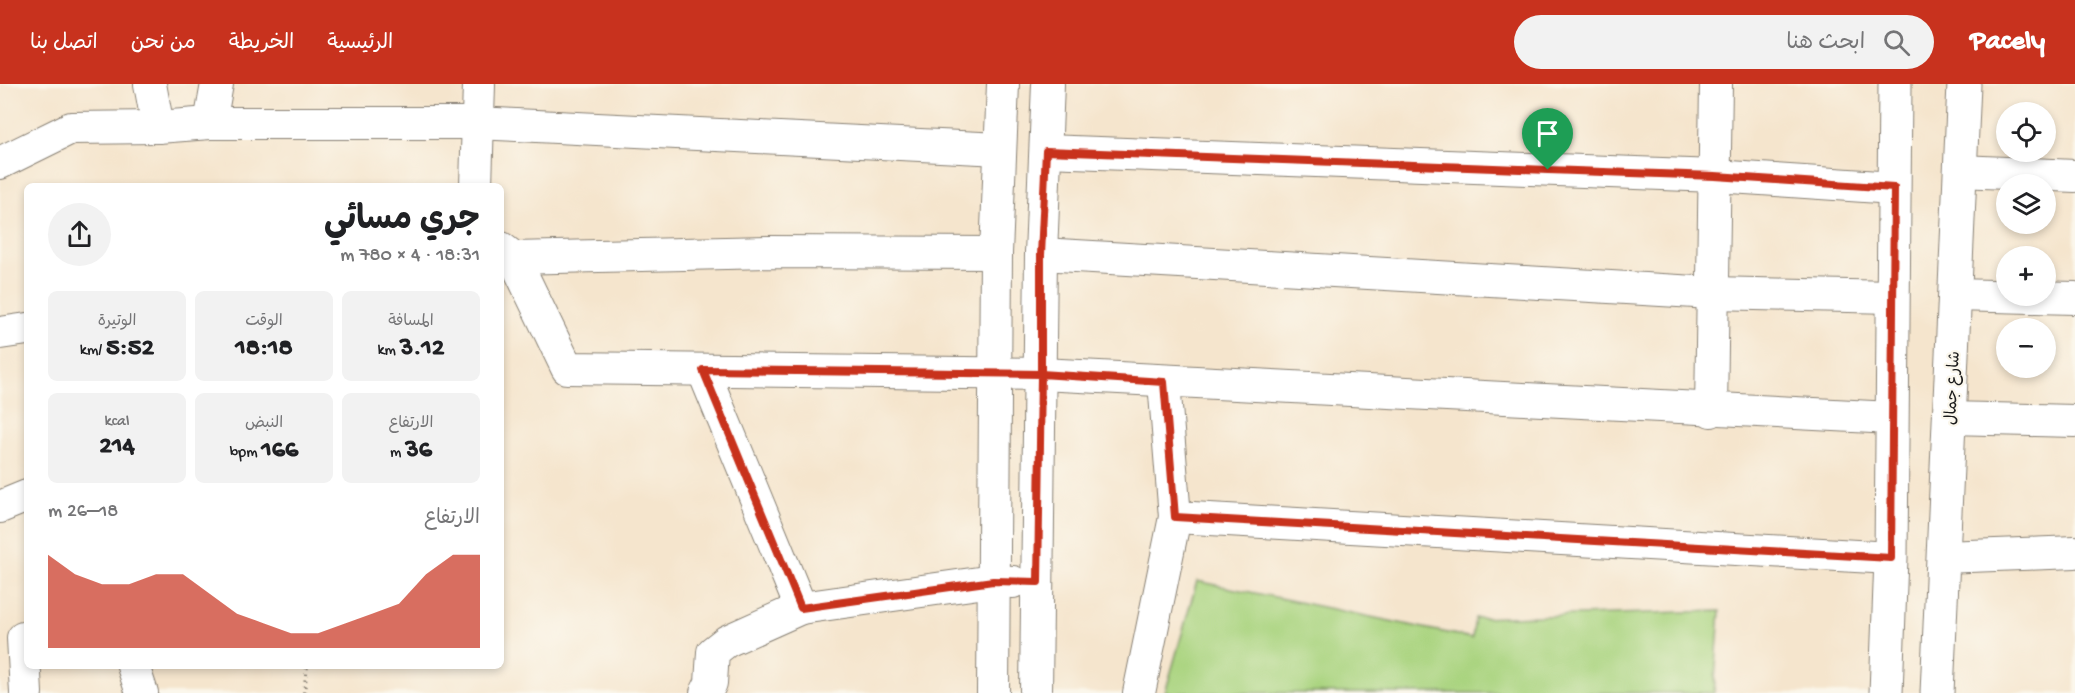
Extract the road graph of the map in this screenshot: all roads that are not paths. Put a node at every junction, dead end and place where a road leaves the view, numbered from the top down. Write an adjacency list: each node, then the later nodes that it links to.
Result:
1 (150, 84): 11 (street)
2 (217, 84): 9 (street)
3 (479, 84): 10 (street)
4 (1003, 84): 12 (street)
5 (1048, 84): 13 (street)
6 (1716, 84): 16 (street)
7 (1895, 84): 19 (main road)
8 (1964, 84): 15 (main road, شارع جمال)
9 (210, 123): 10 (street); 11 (street)
10 (476, 123): 12 (street); 18 (street)
11 (158, 127): 14 (street)
12 (1000, 149): 21 (street)
13 (1046, 151): 16 (street); 22 (street)
14 (0, 163)
15 (1960, 171): 17 (street); 24 (main road, شارع جمال)
16 (1715, 176): 19 (street); 23 (street)
17 (2075, 176)
18 (476, 183)
19 (1894, 188): 25 (main road)
20 (508, 253): 21 (street); 27 (street)
21 (996, 253): 28 (street)
22 (1041, 255): 23 (street); 29 (street)
23 (1713, 293): 25 (street); 31 (street)
24 (1955, 296): 26 (street); 33 (main road, شارع جمال)
25 (1893, 297): 32 (main road)
26 (2075, 298)
27 (703, 370): 28 (street); 43 (street)
28 (994, 374): 29 (street); 41 (street)
29 (1041, 374): 30 (street); 42 (street)
30 (1164, 382): 31 (street); 37 (street)
31 (1711, 411): 32 (street)
32 (1892, 418): 40 (main road)
33 (1949, 418): 34 (street); 39 (main road, شارع جمال)
34 (2075, 421)
35 (24, 497): 36 (street)
36 (0, 507)
37 (1175, 517): 40 (street); 51 (street)
38 (2075, 552): 39 (street)
39 (1943, 557): 53 (main road, شارع جمال)
40 (1891, 558): 52 (main road)
41 (993, 581): 42 (street); 43 (street); 49 (street)
42 (1038, 582): 50 (street)
43 (801, 608): 48 (street)
44 (17, 639): 46 (street)
45 (134, 669): 47 (street)
46 (26, 693)
47 (142, 693)
48 (706, 693)
49 (993, 693)
50 (1036, 693)
51 (1139, 693)
52 (1886, 693)
53 (1937, 693)

